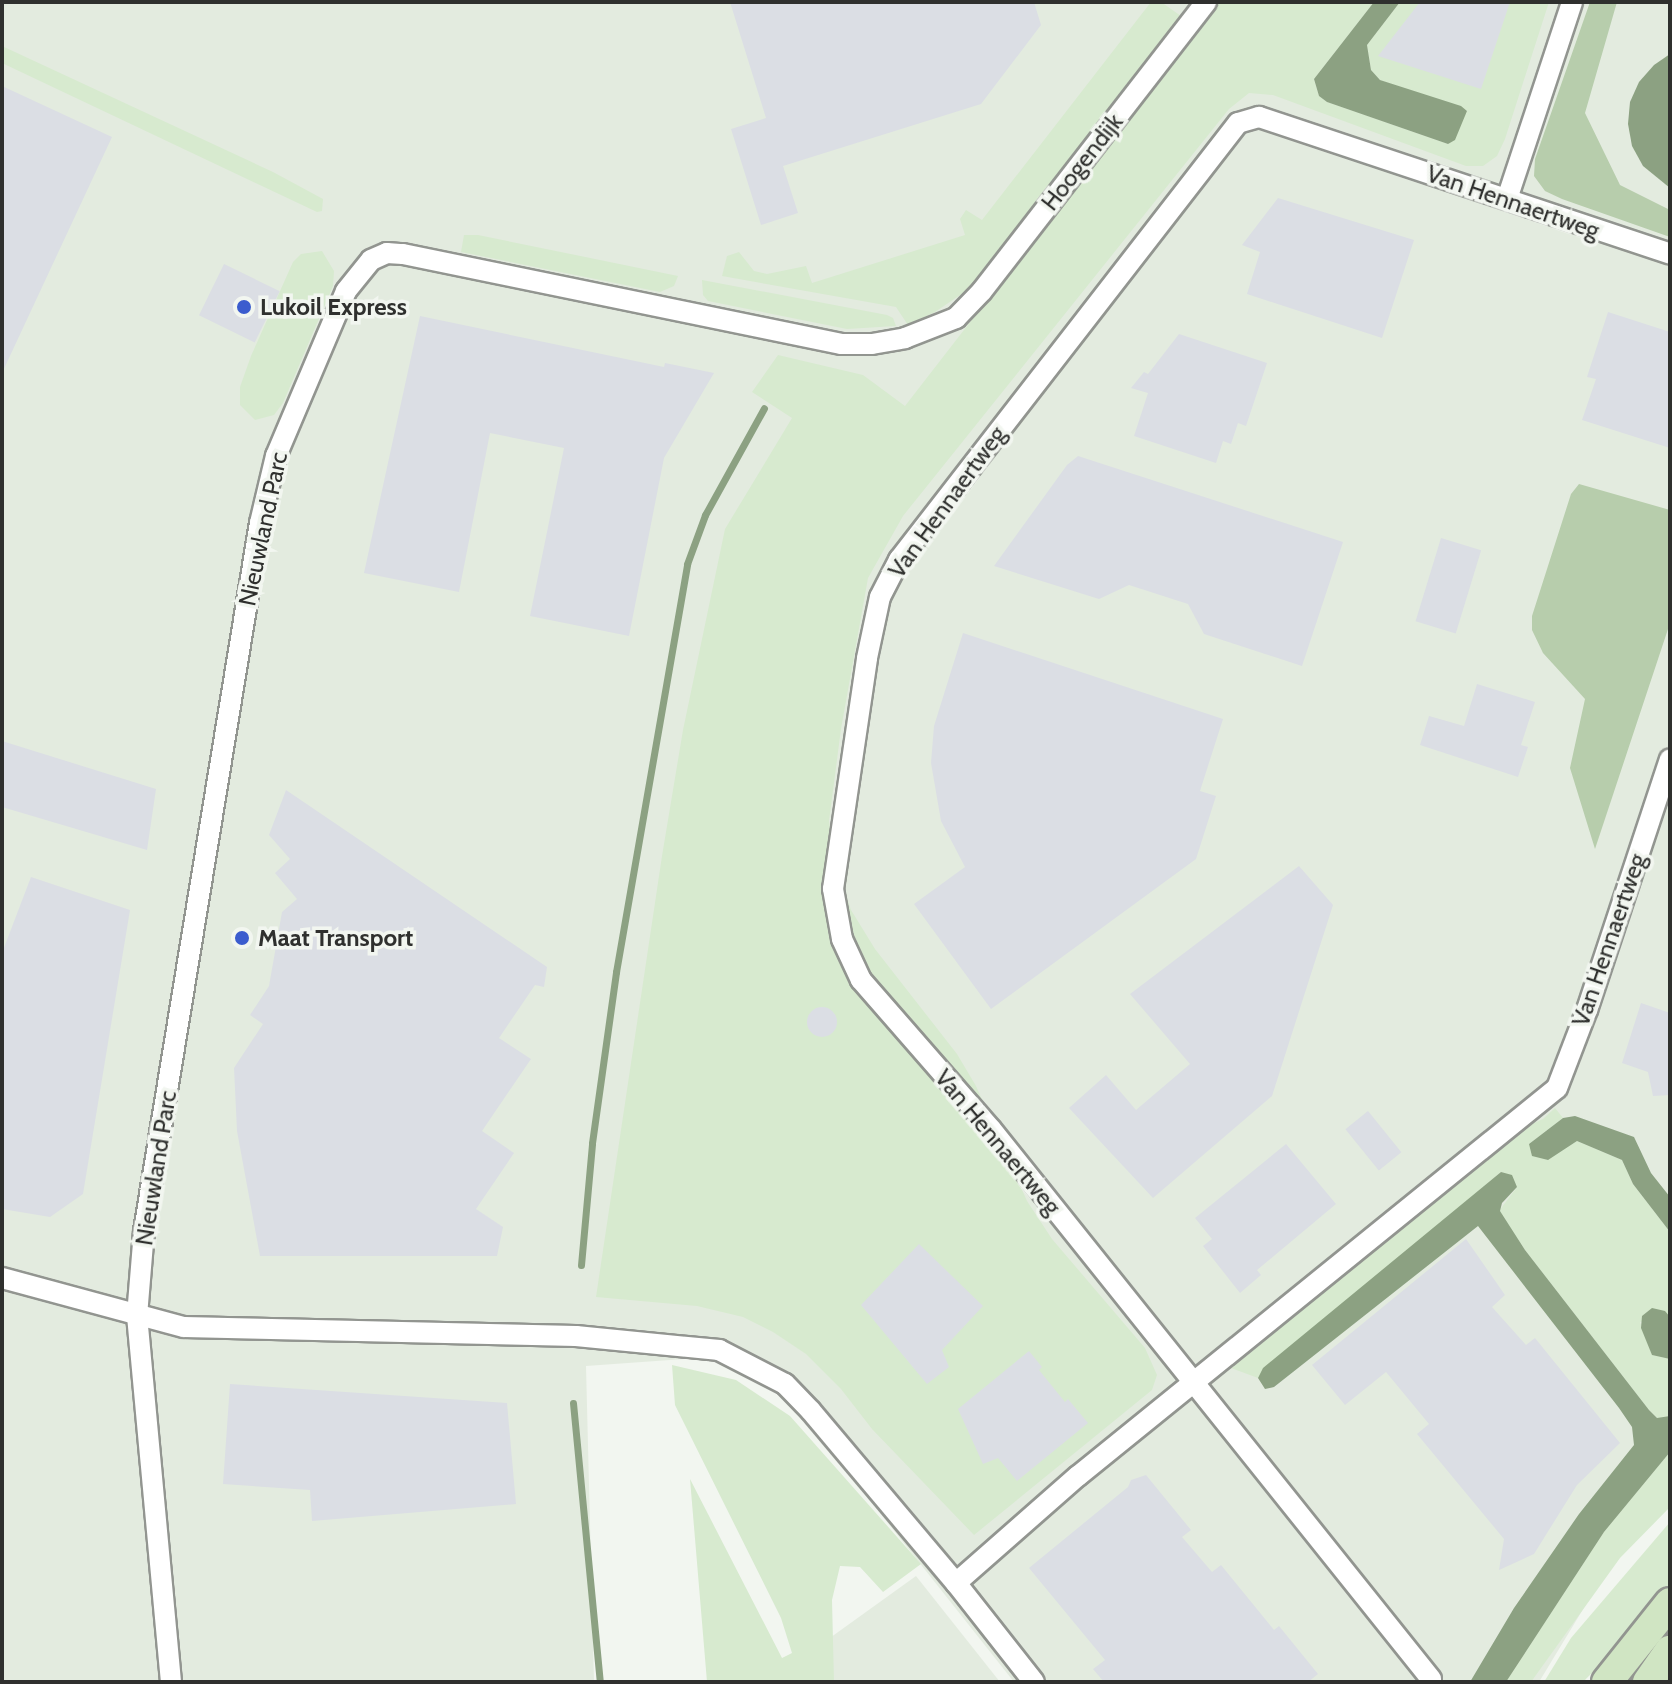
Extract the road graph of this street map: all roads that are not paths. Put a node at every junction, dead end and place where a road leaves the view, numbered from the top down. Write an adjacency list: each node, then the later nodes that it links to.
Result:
1 (1206, 2): 5 (street, Hoogendijk)
2 (1572, 2): 3 (street)
3 (1507, 199): 4 (street, Van Hennaertweg); 9 (street, Van Hennaertweg)
4 (1670, 254)
5 (956, 318): 8 (street, Nieuwland Parc)
6 (1670, 759): 9 (street, Van Hennaertweg)
7 (2, 1278): 8 (street)
8 (137, 1316): 10 (street); 14 (street, Nieuwland Parc)
9 (1193, 1382): 10 (street, Van Hennaertweg); 13 (street, Van Hennaertweg)
10 (956, 1583): 15 (street)
11 (1670, 1603): 16 (main road)
12 (1670, 1651): 17 (main road)
13 (1431, 1679)
14 (171, 1682)
15 (1034, 1682)
16 (1607, 1682)
17 (1648, 1682)

